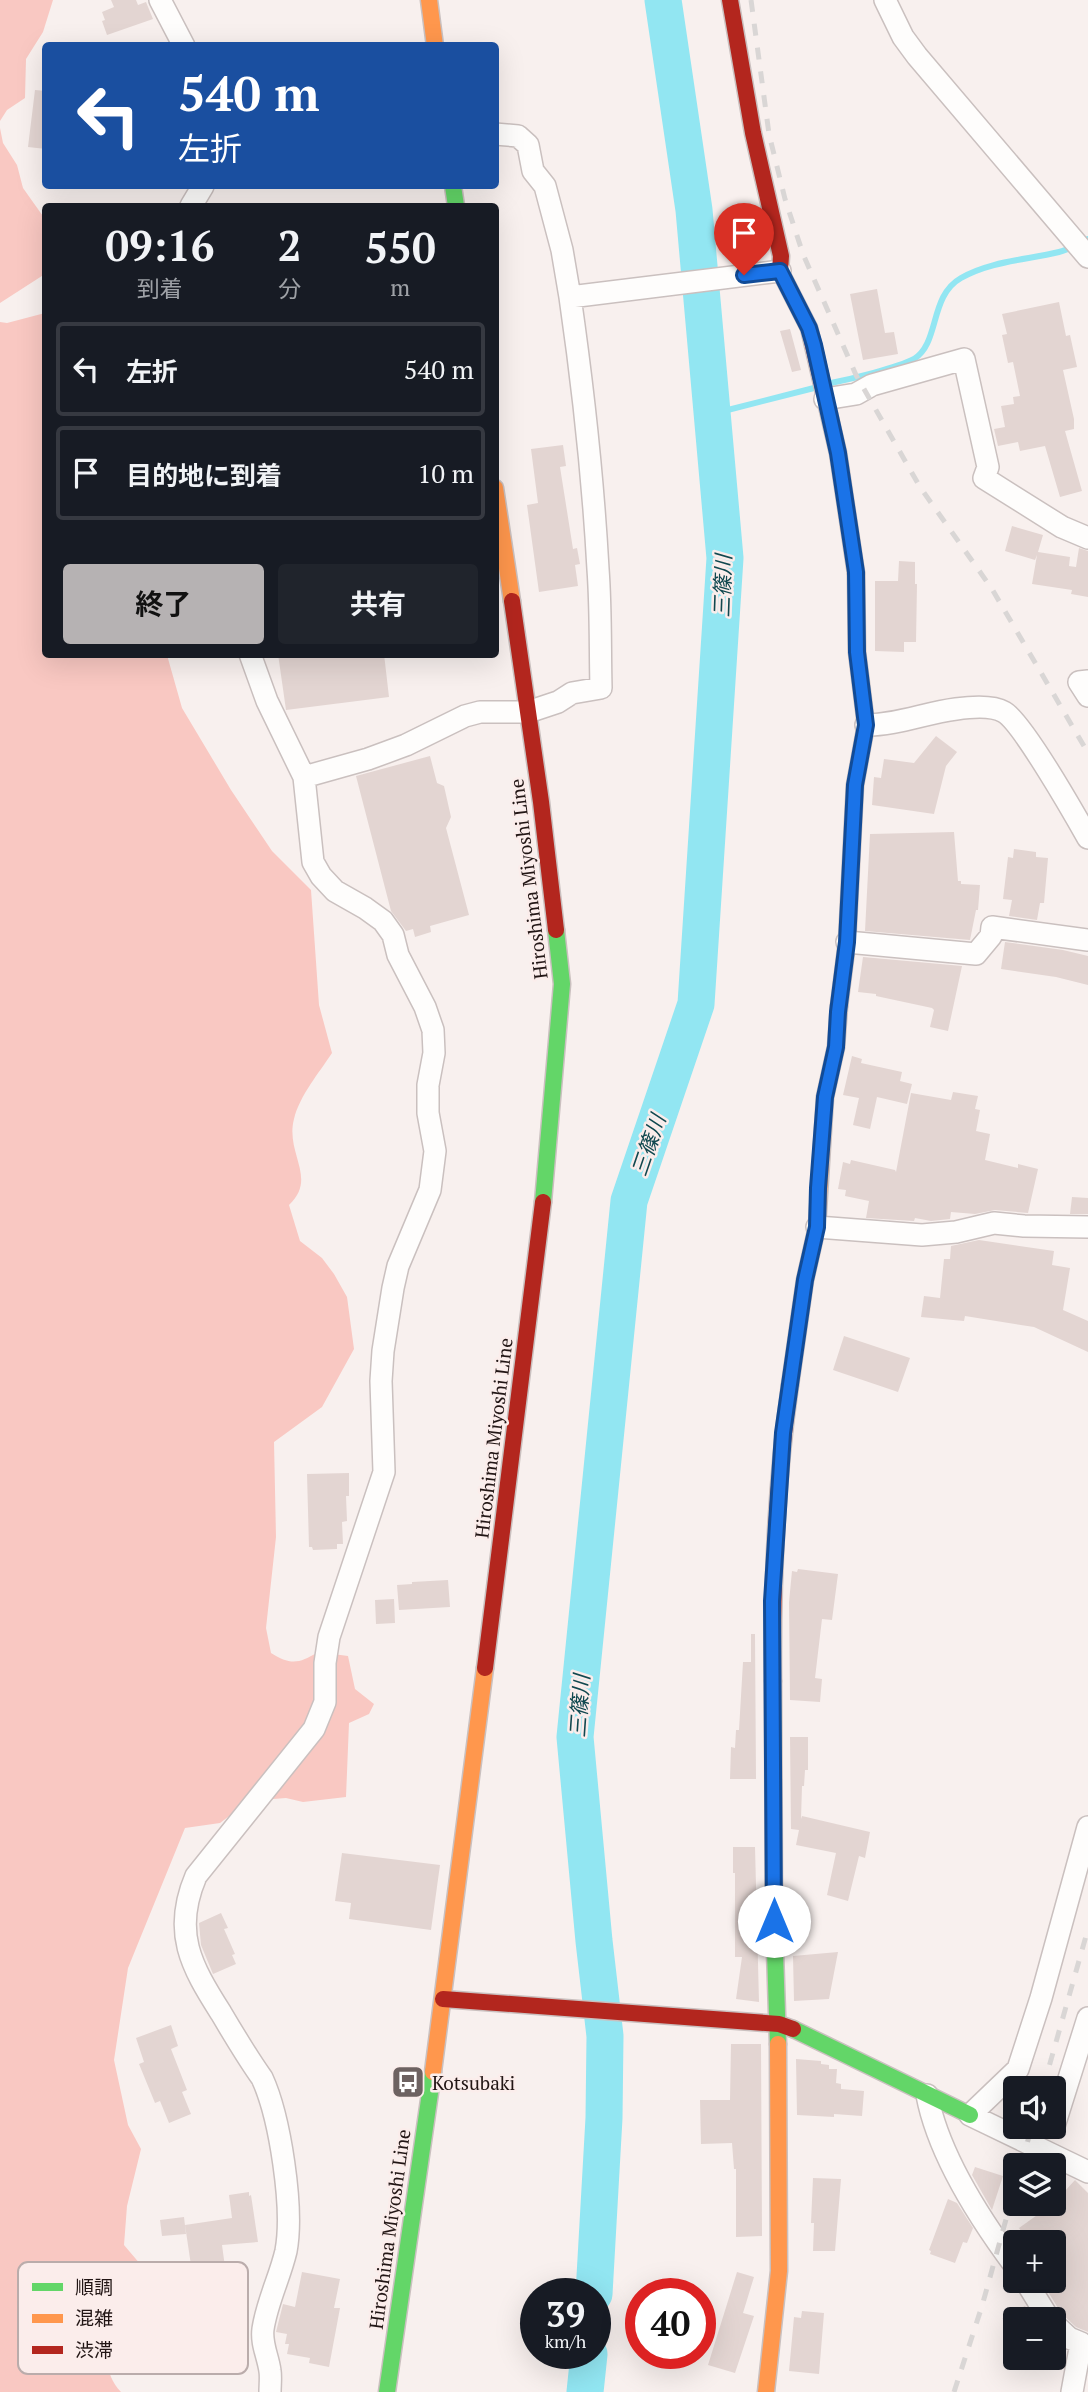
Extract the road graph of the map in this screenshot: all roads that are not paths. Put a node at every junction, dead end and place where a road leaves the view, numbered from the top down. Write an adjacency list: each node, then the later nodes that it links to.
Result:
1 (160, 0): 5 (street)
2 (429, 0): 6 (street)
3 (730, 0): 9 (street)
4 (885, 0): 8 (street)
5 (182, 42)
6 (434, 42)
7 (499, 134): 10 (street)
8 (1088, 257)
9 (776, 271): 10 (street); 11 (street)
10 (575, 296): 17 (street)
11 (825, 399): 13 (street); 18 (street)
12 (499, 515): 17 (street, Hiroshima Miyoshi Line)
13 (1088, 538)
14 (251, 658): 19 (street)
15 (1088, 681): 16 (street)
16 (1088, 696)
17 (528, 712): 19 (street); 26 (street, Hiroshima Miyoshi Line)
18 (866, 725): 20 (street); 22 (street)
19 (304, 777): 38 (street)
20 (1088, 838)
21 (1088, 940): 22 (street)
22 (847, 942): 23 (street)
23 (817, 1227): 24 (street); 28 (street)
24 (1088, 1227)
25 (1088, 1827): 31 (street)
26 (443, 1999): 28 (street); 39 (street, Hiroshima Miyoshi Line)
27 (1088, 2018): 29 (street)
28 (779, 2024): 30 (street); 40 (street)
29 (1066, 2086)
30 (927, 2095): 31 (street); 35 (street)
31 (970, 2115): 33 (street)
32 (1049, 2139): 33 (street)
33 (1045, 2151): 34 (street)
34 (1088, 2172)
35 (1003, 2250)
36 (1066, 2335): 37 (street)
37 (1084, 2343): 41 (street)
38 (270, 2392)
39 (387, 2392)
40 (766, 2392)
41 (1072, 2392)

